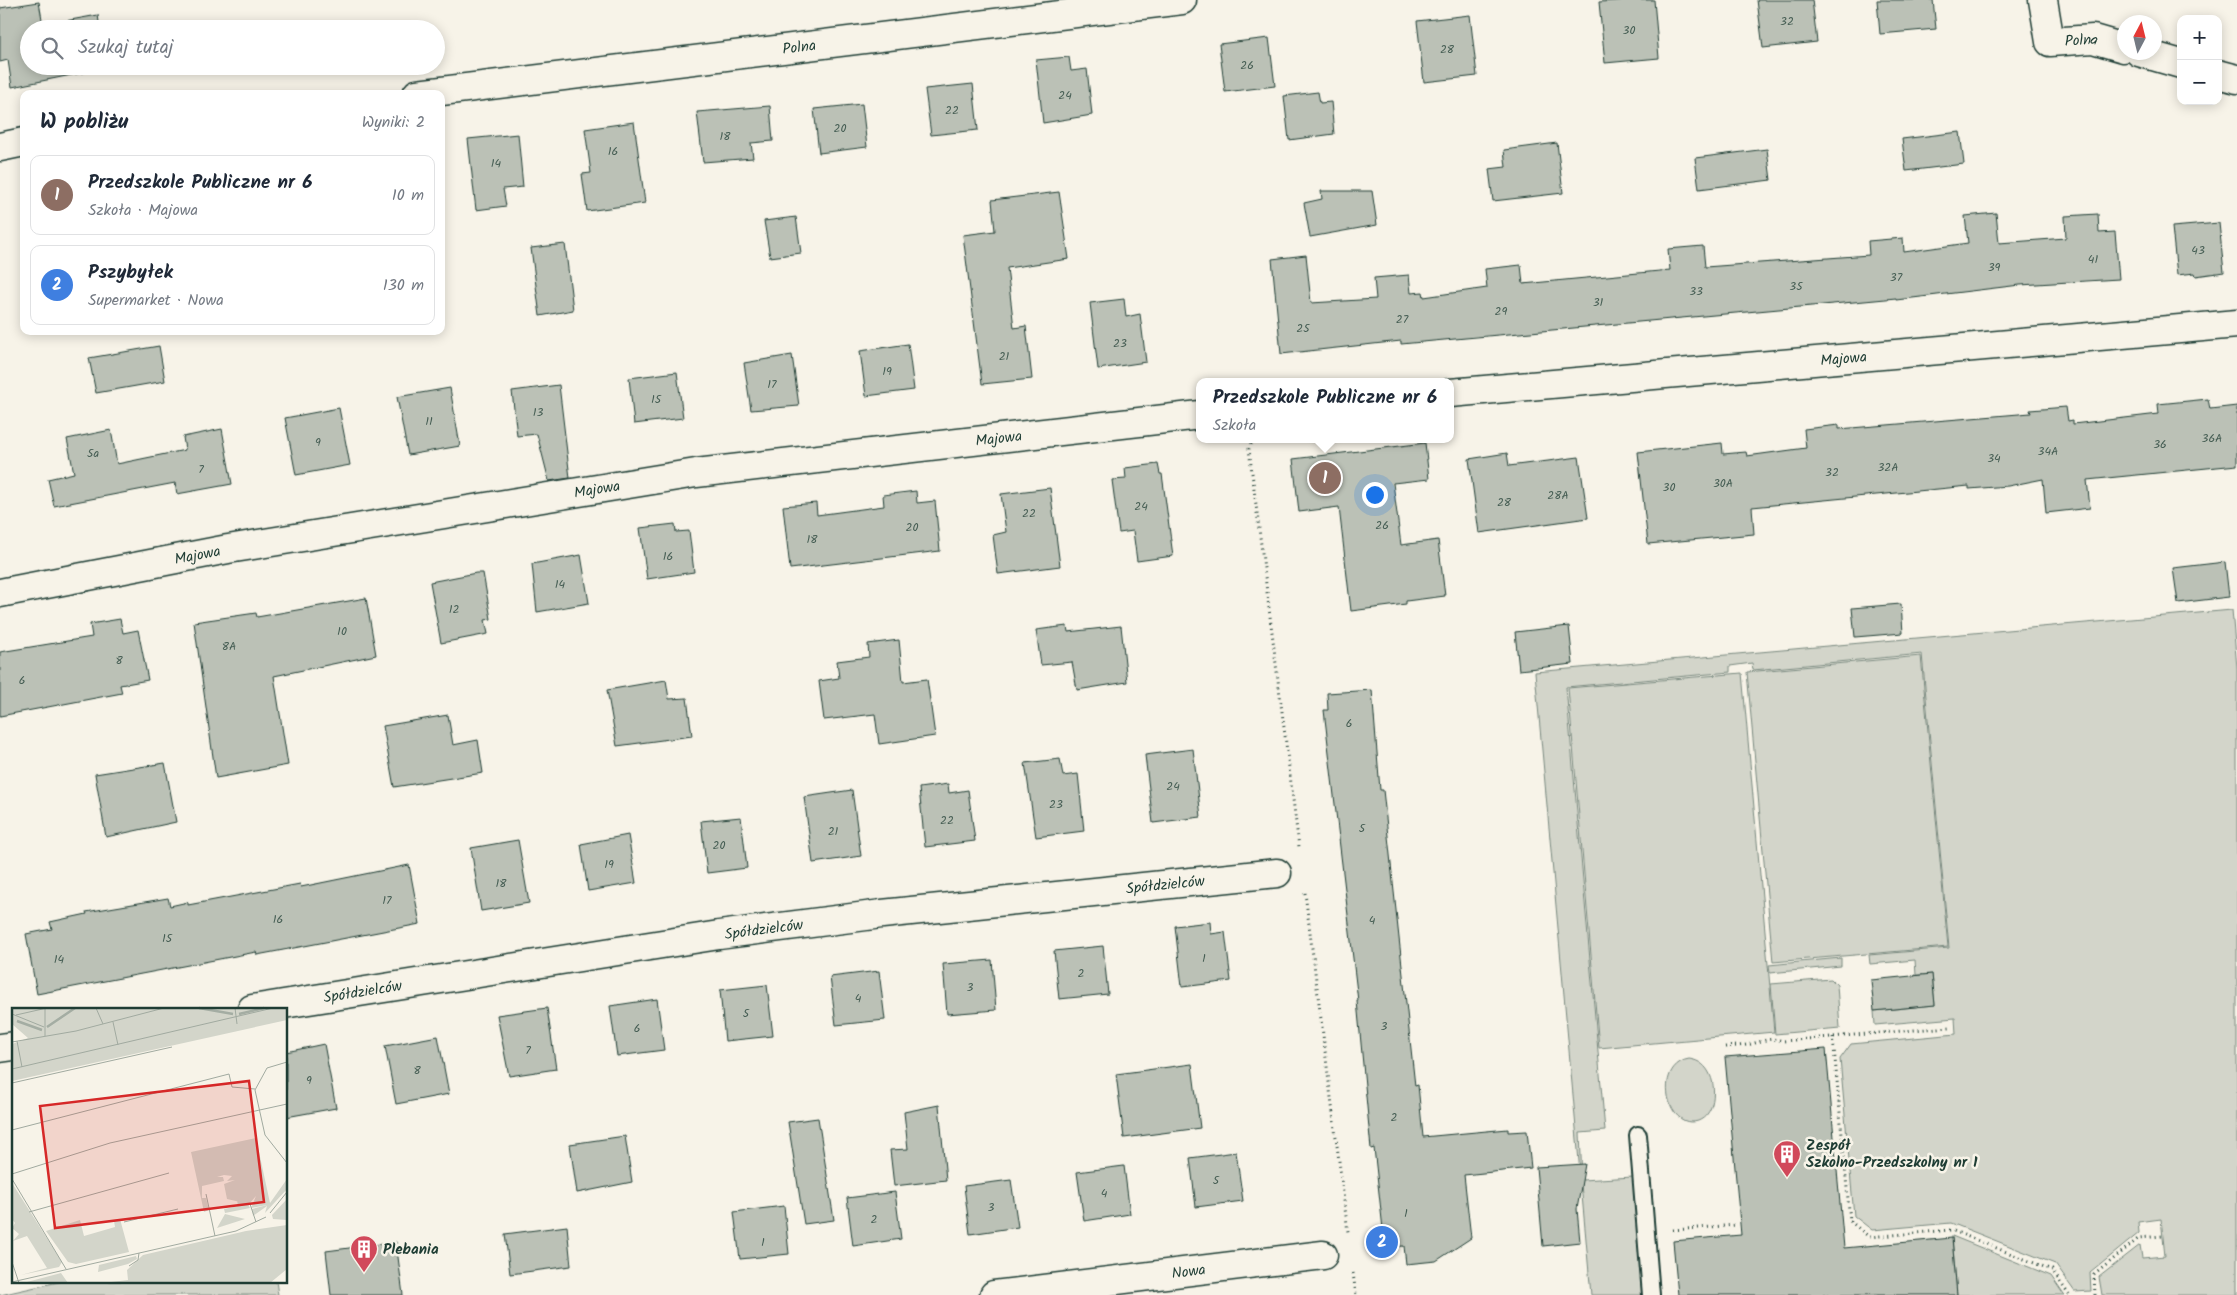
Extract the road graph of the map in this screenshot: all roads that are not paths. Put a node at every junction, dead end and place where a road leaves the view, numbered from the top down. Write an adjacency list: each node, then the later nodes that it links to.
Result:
1 (1182, 0): 8 (street, Polna)
2 (2043, 0): 3 (street, Polna)
3 (2117, 46)
4 (2162, 59): 5 (street)
5 (2177, 63)
6 (2222, 75): 7 (street)
7 (2237, 79)
8 (445, 91)
9 (20, 143): 10 (street)
10 (0, 147)
11 (2237, 324): 12 (street, Majowa)
12 (1454, 393)
13 (1196, 415): 14 (street, Majowa)
14 (0, 593)
15 (1277, 873): 16 (street, Spółdzielców)
16 (258, 1008)
17 (1638, 1135): 20 (lane)
18 (1323, 1255): 19 (street, Nowa)
19 (994, 1295)
20 (1651, 1295)

